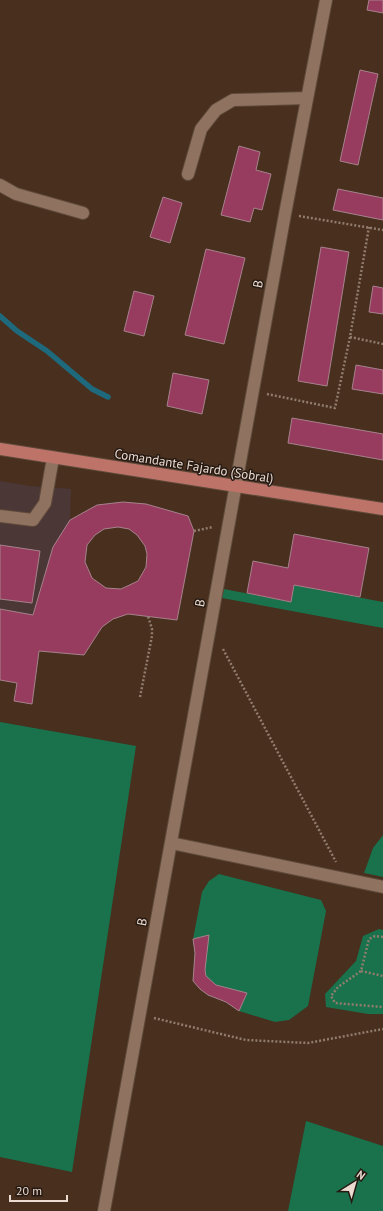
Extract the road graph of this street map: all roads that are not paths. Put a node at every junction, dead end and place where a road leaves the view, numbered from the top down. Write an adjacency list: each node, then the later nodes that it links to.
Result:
1 (326, 0): 2 (street, B)
2 (307, 98): 3 (street); 8 (street, B)
3 (188, 174)
4 (0, 185): 5 (street)
5 (83, 213)
6 (0, 449): 7 (main road, Comandante Fajardo (Sobral))
7 (53, 458): 8 (main road, Comandante Fajardo (Sobral)); 10 (street)
8 (235, 486): 9 (main road, Comandante Fajardo (Sobral)); 11 (street, B)
9 (383, 509)
10 (0, 516)
11 (171, 843): 12 (street); 13 (street, B)
12 (383, 887)
13 (104, 1211)

